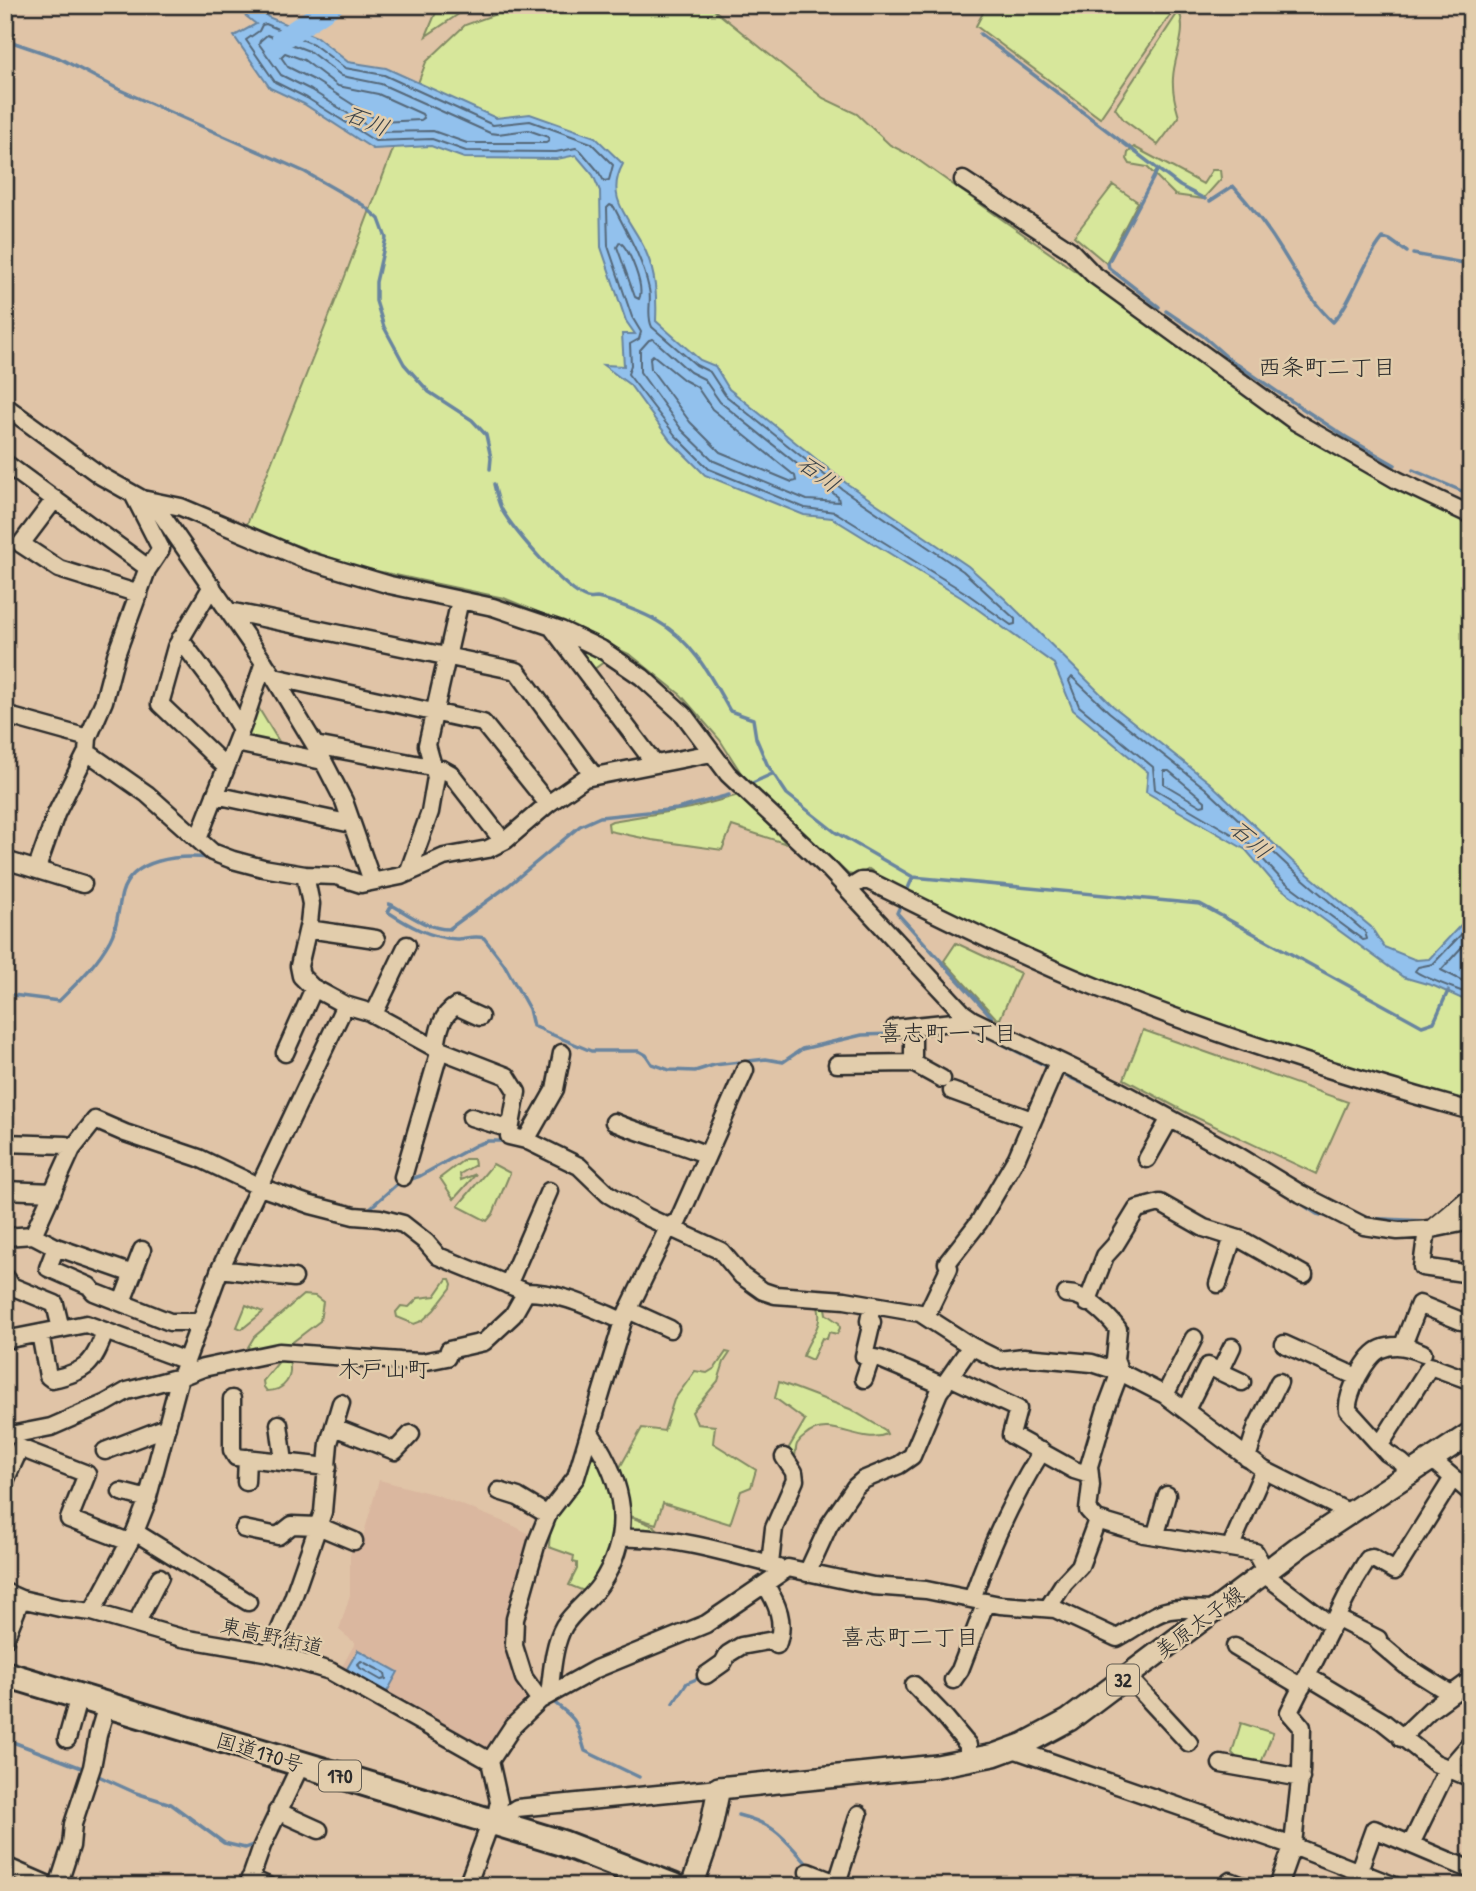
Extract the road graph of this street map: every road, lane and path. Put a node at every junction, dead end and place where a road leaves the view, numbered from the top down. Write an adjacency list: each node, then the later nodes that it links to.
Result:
1 (962, 180): 7 (street)
2 (5, 406): 4 (street)
3 (5, 463): 5 (street)
4 (133, 494): 6 (street); 8 (street)
5 (55, 499): 8 (street); 10 (street)
6 (152, 501): 9 (street); 11 (street)
7 (1471, 514)
8 (148, 568): 10 (street)
9 (212, 586): 12 (street); 14 (street)
10 (139, 594): 21 (street)
11 (460, 600): 13 (street); 15 (street)
12 (229, 611): 15 (street); 16 (street)
13 (551, 627): 23 (street); 25 (street)
14 (180, 639): 20 (street); 26 (street)
15 (447, 657): 18 (street); 28 (street)
16 (264, 662): 17 (street); 20 (street)
17 (274, 677): 18 (street); 22 (street)
18 (434, 712): 27 (street); 30 (street)
19 (5, 715): 21 (street)
20 (238, 736): 24 (street); 26 (street)
21 (87, 745): 32 (street); 35 (street)
22 (315, 745): 24 (street); 27 (street)
23 (712, 753): 25 (street); 40 (street)
24 (323, 761): 31 (street)
25 (655, 764): 28 (street)
26 (226, 767): 29 (street)
27 (433, 767): 33 (street); 36 (street)
28 (594, 776): 30 (street)
29 (215, 795): 31 (street); 32 (street)
30 (548, 804): 33 (street)
31 (352, 824): 38 (street)
32 (198, 839): 37 (street)
33 (503, 841): 36 (street)
34 (5, 860): 35 (street)
35 (37, 868): 39 (street)
36 (408, 873): 38 (street)
37 (304, 875): 38 (street); 41 (street)
38 (372, 881)
39 (83, 884)
40 (848, 889): 48 (street); 58 (street)
41 (308, 929): 42 (street); 44 (street)
42 (376, 939)
43 (407, 945): 46 (street)
44 (314, 988): 45 (street); 52 (street)
45 (345, 1005): 46 (street); 70 (street)
46 (374, 1014): 51 (street)
47 (480, 1017): 51 (street)
48 (973, 1020): 49 (street); 54 (street)
49 (913, 1027): 50 (street); 55 (street)
50 (895, 1028)
51 (438, 1049): 63 (street); 69 (street)
52 (285, 1053)
53 (562, 1054): 64 (street)
54 (1058, 1062): 60 (street); 62 (street)
55 (913, 1063): 56 (street); 60 (street)
56 (837, 1064)
57 (745, 1070): 67 (street)
58 (1471, 1111)
59 (471, 1117): 63 (street)
60 (1032, 1119): 97 (street)
61 (614, 1122): 67 (street)
62 (1167, 1124): 68 (street); 77 (street)
63 (510, 1129): 64 (street)
64 (526, 1140): 76 (street)
65 (5, 1143): 66 (street)
66 (72, 1149): 70 (street); 73 (street)
67 (707, 1155): 76 (street)
68 (1147, 1159)
69 (403, 1177)
70 (260, 1187): 83 (street); 90 (street)
71 (5, 1190): 73 (street)
72 (549, 1191): 90 (street)
73 (53, 1192): 78 (street)
74 (1471, 1196): 77 (street)
75 (1470, 1222): 77 (street)
76 (669, 1226): 95 (street); 96 (street)
77 (1429, 1229): 85 (street)
78 (33, 1235): 79 (street); 81 (street)
79 (5, 1237)
80 (1233, 1237): 86 (street); 89 (street); 94 (street)
81 (56, 1247): 84 (street); 93 (street)
82 (142, 1250): 84 (street)
83 (220, 1269): 87 (street); 99 (street)
84 (133, 1274): 93 (street)
85 (1471, 1274)
86 (1304, 1275)
87 (293, 1278)
88 (7, 1279): 100 (street)
89 (1218, 1283)
90 (508, 1284): 91 (street)
91 (526, 1292): 96 (street); 115 (street)
92 (1066, 1294): 94 (street)
93 (122, 1302): 99 (street)
94 (1087, 1303): 113 (street)
95 (872, 1306): 97 (street); 111 (street)
96 (625, 1315): 101 (street); 131 (street)
97 (926, 1316): 108 (street)
98 (1461, 1321): 107 (street)
99 (201, 1322): 112 (street)
100 (61, 1329): 102 (street); 103 (street)
101 (670, 1329)
102 (105, 1331): 103 (street); 112 (street)
103 (40, 1333): 105 (street)
104 (1195, 1338): 122 (street)
105 (5, 1340)
106 (1284, 1344): 116 (street)
107 (1404, 1345): 110 (street); 116 (street)
108 (971, 1346): 113 (street); 118 (street)
109 (1233, 1347): 114 (street)
110 (1423, 1353)
111 (871, 1358): 117 (street); 118 (street)
112 (186, 1361): 115 (street)
113 (1120, 1372): 122 (street); 144 (street)
114 (1220, 1372): 120 (street); 125 (street)
115 (180, 1377): 127 (street); 132 (street)
116 (1357, 1377): 133 (street)
117 (863, 1378)
118 (947, 1381): 135 (street); 165 (street)
119 (1471, 1381): 133 (street)
120 (1242, 1382)
121 (1279, 1382): 138 (street)
122 (1166, 1395): 125 (street)
123 (232, 1399): 137 (street)
124 (341, 1403): 128 (street)
125 (1186, 1410): 138 (street)
126 (279, 1424): 140 (street)
127 (167, 1427): 134 (street); 152 (street)
128 (334, 1427): 130 (street); 141 (street)
129 (1471, 1433): 139 (main road, 美原太子線 / 32)
130 (411, 1434)
131 (591, 1434): 154 (street); 160 (street)
132 (5, 1436)
133 (1380, 1445): 143 (street)
134 (105, 1451)
135 (1042, 1451): 144 (street); 170 (street)
136 (783, 1457): 163 (street)
137 (247, 1458): 140 (street); 147 (street)
138 (1247, 1458): 142 (street)
139 (1432, 1459): 143 (main road, 美原太子線 / 32); 145 (street)
140 (284, 1462): 141 (street)
141 (328, 1467): 156 (street)
142 (1264, 1470): 153 (street); 162 (street)
143 (1412, 1472): 153 (main road, 美原太子線 / 32)
144 (1090, 1475): 155 (street)
145 (1453, 1478): 150 (street); 175 (street)
146 (5, 1481): 159 (street)
147 (246, 1482)
148 (499, 1490): 154 (street)
149 (121, 1492): 152 (street)
150 (1471, 1493)
151 (1167, 1495): 158 (street)
152 (148, 1499): 159 (street)
153 (1350, 1513): 164 (main road, 美原太子線 / 32)
154 (548, 1516): 189 (street)
155 (1097, 1520): 158 (street); 172 (street)
156 (318, 1527): 157 (street); 161 (street); 179 (street)
157 (244, 1529)
158 (1156, 1534): 162 (street)
159 (132, 1537): 171 (street); 174 (street)
160 (621, 1538): 163 (street); 189 (street)
161 (354, 1541)
162 (1230, 1548): 164 (street)
163 (777, 1567): 165 (street); 167 (street)
164 (1266, 1572): 173 (main road, 美原太子線 / 32); 175 (street)
165 (807, 1573): 170 (street)
166 (160, 1577): 176 (street)
167 (765, 1584): 181 (street); 189 (street)
168 (5, 1592): 169 (street, 東高野街道)
169 (21, 1599): 174 (street, 東高野街道); 177 (street)
170 (979, 1600): 172 (street); 183 (street)
171 (248, 1602)
172 (1048, 1608): 173 (street)
173 (1215, 1611): 182 (main road, 美原太子線 / 32)
174 (92, 1612): 176 (street, 東高野街道)
175 (1334, 1622): 185 (street); 187 (street)
176 (136, 1624): 179 (street, 東高野街道)
177 (5, 1640)
178 (1234, 1647): 185 (street)
179 (270, 1653): 196 (street, 東高野街道)
180 (5, 1674): 188 (highway, 国道170号 / 170)
181 (706, 1675)
182 (1127, 1676): 193 (street); 195 (main road, 美原太子線 / 32)
183 (953, 1680)
184 (1471, 1680): 187 (street)
185 (1305, 1682): 191 (street); 201 (street)
186 (914, 1685): 197 (street)
187 (1451, 1694): 191 (street)
188 (79, 1696): 190 (highway, 国道170号 / 170); 192 (street)
189 (545, 1697): 196 (street)
190 (107, 1705): 198 (highway, 国道170号 / 170); 217 (street)
191 (1401, 1738): 200 (street)
192 (67, 1739)
193 (1189, 1743)
194 (1471, 1743): 200 (street)
195 (1013, 1749): 203 (main road, 美原太子線 / 32); 209 (street)
196 (490, 1761): 206 (street)
197 (968, 1761)
198 (301, 1764): 204 (street); 206 (highway, 国道170号 / 170)
199 (1221, 1764): 201 (street)
200 (1448, 1769): 202 (street); 208 (street)
201 (1301, 1778): 209 (street)
202 (1471, 1778)
203 (719, 1788): 206 (street); 221 (main road)
204 (278, 1811): 207 (street); 214 (street)
205 (859, 1814): 215 (street)
206 (494, 1823): 219 (street); 220 (highway, 国道170号 / 170)
207 (318, 1830)
208 (1411, 1844): 211 (street); 212 (street)
209 (1293, 1846): 211 (street); 222 (street)
210 (5, 1866): 216 (street)
211 (1359, 1870): 223 (street)
212 (1471, 1870)
213 (808, 1872): 215 (street)
214 (249, 1882): 218 (street)
215 (840, 1884)
216 (51, 1886)
217 (58, 1886)
218 (268, 1886)
219 (467, 1886)
220 (673, 1886)
221 (692, 1886)
222 (1278, 1886)
223 (1395, 1886)

